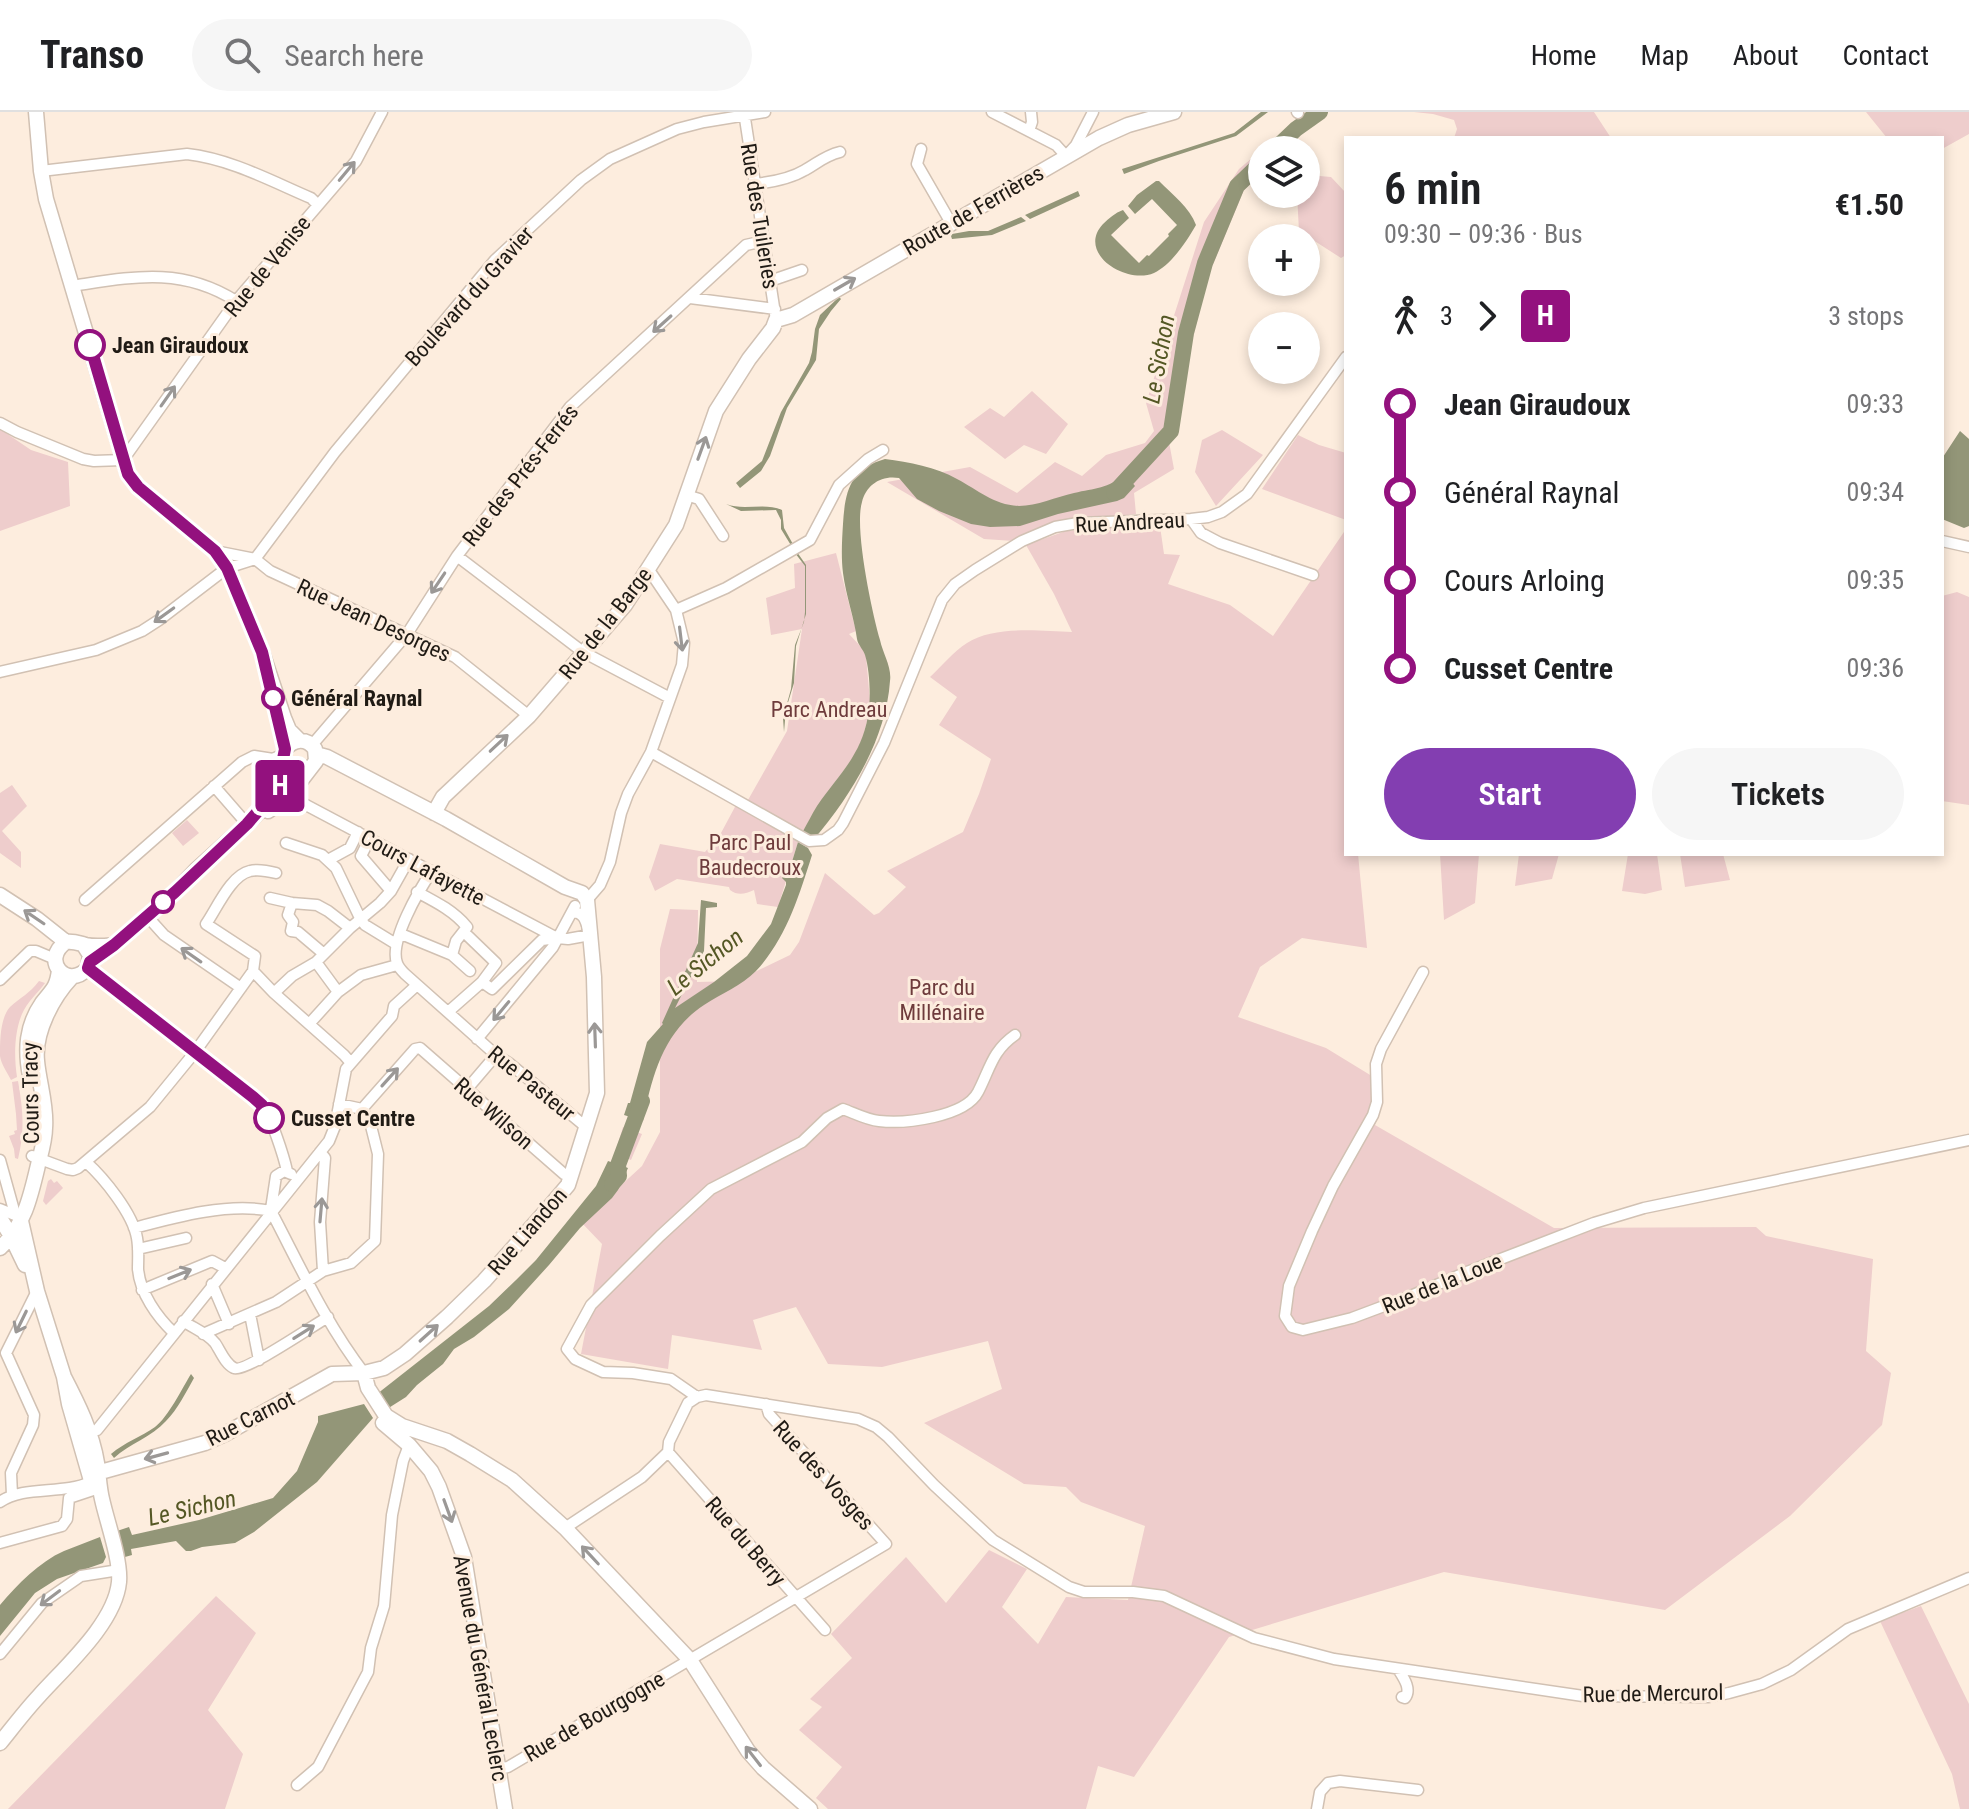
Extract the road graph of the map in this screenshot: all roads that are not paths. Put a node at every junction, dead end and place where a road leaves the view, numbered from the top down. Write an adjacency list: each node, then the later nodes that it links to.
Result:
1 (36, 112): 13 (main road)
2 (382, 112): 15 (street, Rue de Venise, one-way to 2)
3 (765, 112): 8 (street, Boulevard du Gravier)
4 (992, 112): 9 (street)
5 (1031, 112): 9 (street)
6 (1093, 112): 12 (street)
7 (1174, 112): 12 (main road, Route de Ferrières)
8 (744, 114): 14 (street, Rue des Tuileries); 35 (street, Boulevard du Gravier)
9 (1029, 131): 12 (street)
10 (921, 149): 16 (street)
11 (840, 152): 14 (street)
12 (1066, 156): 16 (main road, Route de Ferrières)
13 (41, 171): 15 (street); 20 (main road)
14 (755, 184): 17 (street, Rue des Tuileries)
15 (318, 205): 22 (street, Rue de Venise)
16 (951, 223): 23 (main road, Route de Ferrières, one-way to 16)
17 (764, 241): 19 (street, Rue des Tuileries); 21 (street, Rue des Prés-Ferrés)
18 (802, 270): 19 (street)
19 (770, 281): 23 (street, Rue des Tuileries)
20 (72, 286): 22 (street); 27 (main road)
21 (690, 298): 23 (street); 34 (street, Rue des Prés-Ferrés, one-way to 34)
22 (236, 301): 27 (street, Rue de Venise, one-way to 22)
23 (776, 314): 28 (main road, Rue de la Barge, one-way to 23)
24 (1344, 360): 29 (street, Rue Andreau)
25 (0, 423): 27 (street)
26 (883, 450): 39 (street)
27 (123, 460): 33 (main road)
28 (686, 495): 30 (street); 37 (main road, Rue de la Barge)
29 (1191, 519): 38 (street); 46 (street, Rue Andreau)
30 (723, 536)
31 (1944, 541): 32 (street)
32 (1969, 547)
33 (215, 551): 35 (street); 36 (main road)
34 (457, 556): 40 (street, Rue des Prés-Ferrés, one-way to 40); 41 (street)
35 (255, 559): 36 (street); 40 (street, Rue Jean Desorges)
36 (227, 568): 42 (street, one-way to 42); 43 (main road)
37 (649, 570): 39 (street); 41 (main road, Rue de la Barge)
38 (1313, 575)
39 (676, 610): 44 (street, one-way to 44)
40 (407, 634): 45 (street, Rue Jean Desorges); 47 (street, Rue des Prés-Ferrés)
41 (583, 652): 44 (street); 45 (main road, Rue de la Barge)
42 (0, 672)
43 (270, 678): 47 (main road); 48 (main road)
44 (670, 698): 46 (street)
45 (529, 716): 51 (main road, Rue de la Barge, one-way to 45)
46 (651, 752): 66 (street)
47 (309, 756): 48 (main road); 48 (main road); 50 (main road); 51 (main road)
48 (286, 760): 49 (street); 50 (street); 52 (main road)
49 (214, 786): 52 (street); 64 (street)
50 (289, 796): 52 (main road); 53 (street, Cours Lafayette)
51 (434, 813): 66 (main road)
52 (247, 824): 67 (main road)
53 (358, 832): 54 (street, Cours Lafayette); 57 (street)
54 (370, 838): 56 (street, Cours Lafayette); 60 (street)
55 (286, 843): 57 (street)
56 (409, 859): 58 (street, Cours Lafayette); 60 (street)
57 (328, 860): 68 (street)
58 (432, 871): 61 (street); 72 (street, Cours Lafayette)
59 (276, 873): 82 (street)
60 (391, 891): 68 (street)
61 (417, 892): 73 (street); 77 (street)
62 (0, 895): 74 (main road, one-way to 62)
63 (270, 898): 65 (street)
64 (85, 900)
65 (292, 903): 69 (street); 78 (street)
66 (578, 905): 70 (main road, Rue Liandon); 72 (street)
67 (146, 915): 76 (main road); 88 (street, one-way to 67)
68 (361, 920): 69 (street); 73 (street)
69 (350, 928): 78 (street)
70 (590, 935): 72 (street); 102 (main road, Rue Liandon, one-way to 70)
71 (468, 936): 86 (street)
72 (557, 938): 86 (street); 94 (street, one-way to 94)
73 (399, 939): 77 (street); 80 (street)
74 (66, 942): 75 (main road); 81 (main road)
75 (83, 944): 76 (main road); 79 (main road)
76 (114, 945): 79 (main road)
77 (452, 955): 83 (street)
78 (320, 958): 89 (street); 90 (street)
79 (89, 965): 81 (main road); 95 (street)
80 (397, 965): 87 (street, Rue Pasteur); 89 (street)
81 (62, 969): 85 (street); 105 (main road, Cours Tracy); 105 (main road, Cours Tracy)
82 (253, 971): 88 (street); 90 (street)
83 (470, 971)
84 (1423, 972): 103 (street, Rue de la Loue)
85 (0, 980)
86 (482, 982): 91 (street)
87 (417, 985): 91 (street, Rue Pasteur); 97 (street)
88 (241, 988): 95 (street)
89 (338, 992): 92 (street)
90 (274, 993): 92 (street)
91 (448, 1012): 94 (street, Rue Pasteur)
92 (310, 1023): 97 (street)
93 (1015, 1035): 134 (street)
94 (477, 1039): 96 (street, Rue Pasteur)
95 (199, 1054): 107 (street)
96 (496, 1055): 99 (street); 102 (street, Rue Pasteur)
97 (351, 1063): 100 (street)
98 (212, 1065): 109 (street)
99 (467, 1089): 101 (street, Rue Wilson, one-way to 99); 110 (street, Rue Wilson)
100 (339, 1104): 101 (street); 104 (street)
101 (362, 1109): 121 (street)
102 (586, 1127): 110 (main road, Rue Liandon)
103 (1969, 1140)
104 (320, 1152): 108 (street); 121 (street, one-way to 104)
105 (41, 1159): 107 (street); 114 (main road, Cours Tracy)
106 (0, 1160): 114 (street, Cours Tracy)
107 (86, 1162): 115 (street)
108 (310, 1164): 109 (street); 111 (street)
109 (282, 1174): 111 (street); 111 (street); 113 (street)
110 (571, 1176): 133 (main road, Rue Liandon, one-way to 110)
111 (291, 1186): 113 (street)
112 (0, 1209): 114 (street)
113 (271, 1211): 115 (street); 120 (street); 122 (street)
114 (9, 1224): 118 (main road); 119 (main road)
115 (134, 1228): 117 (street)
116 (186, 1238): 117 (street)
117 (138, 1249): 124 (street)
118 (0, 1251): 119 (main road)
119 (24, 1252): 125 (main road)
120 (225, 1268): 123 (street); 124 (street, one-way to 120)
121 (323, 1271): 122 (street)
122 (307, 1280): 126 (street); 127 (street)
123 (212, 1284): 128 (street); 129 (street)
124 (142, 1290): 130 (street)
125 (37, 1291): 137 (main road); 143 (street, one-way to 143)
126 (250, 1314): 129 (street); 132 (street)
127 (328, 1317): 132 (street, one-way to 127); 133 (street)
128 (183, 1321): 130 (street); 131 (street)
129 (229, 1324): 131 (street)
130 (174, 1333): 137 (street)
131 (203, 1334): 132 (street)
132 (259, 1360)
133 (357, 1368): 136 (main road, Avenue du Général Leclerc); 141 (main road, Rue Carnot, one-way to 141)
134 (697, 1397): 135 (street, Rue de Mercurol); 140 (street)
135 (766, 1404): 147 (street, Rue des Vosges); 154 (street, Rue de Mercurol)
136 (382, 1418): 138 (main road); 139 (main road, Avenue du Général Leclerc)
137 (83, 1434): 141 (main road)
138 (434, 1437): 139 (main road); 145 (main road)
139 (409, 1445): 157 (main road, Avenue du Général Leclerc, one-way to 157); 158 (street)
140 (668, 1452): 145 (street); 150 (street, Rue du Berry)
141 (96, 1486): 142 (street); 148 (main road)
142 (68, 1494): 143 (street); 146 (street)
143 (12, 1495): 144 (street)
144 (0, 1502)
145 (565, 1528): 153 (main road, one-way to 145)
146 (0, 1543)
147 (886, 1544): 150 (street, Rue de Bourgogne)
148 (118, 1564): 152 (street, one-way to 152); 156 (main road)
149 (1969, 1578): 154 (street, Rue de Mercurol)
150 (796, 1598): 151 (street, Rue du Berry); 153 (street, Rue de Bourgogne)
151 (825, 1630)
152 (0, 1654)
153 (690, 1660): 157 (street, Rue de Bourgogne); 161 (main road, one-way to 153)
154 (1398, 1669): 155 (street)
155 (1402, 1697)
156 (0, 1743)
157 (498, 1769): 160 (main road, Avenue du Général Leclerc)
158 (297, 1785)
159 (1418, 1790): 162 (street)
160 (505, 1809)
161 (810, 1809)
162 (1317, 1809)

